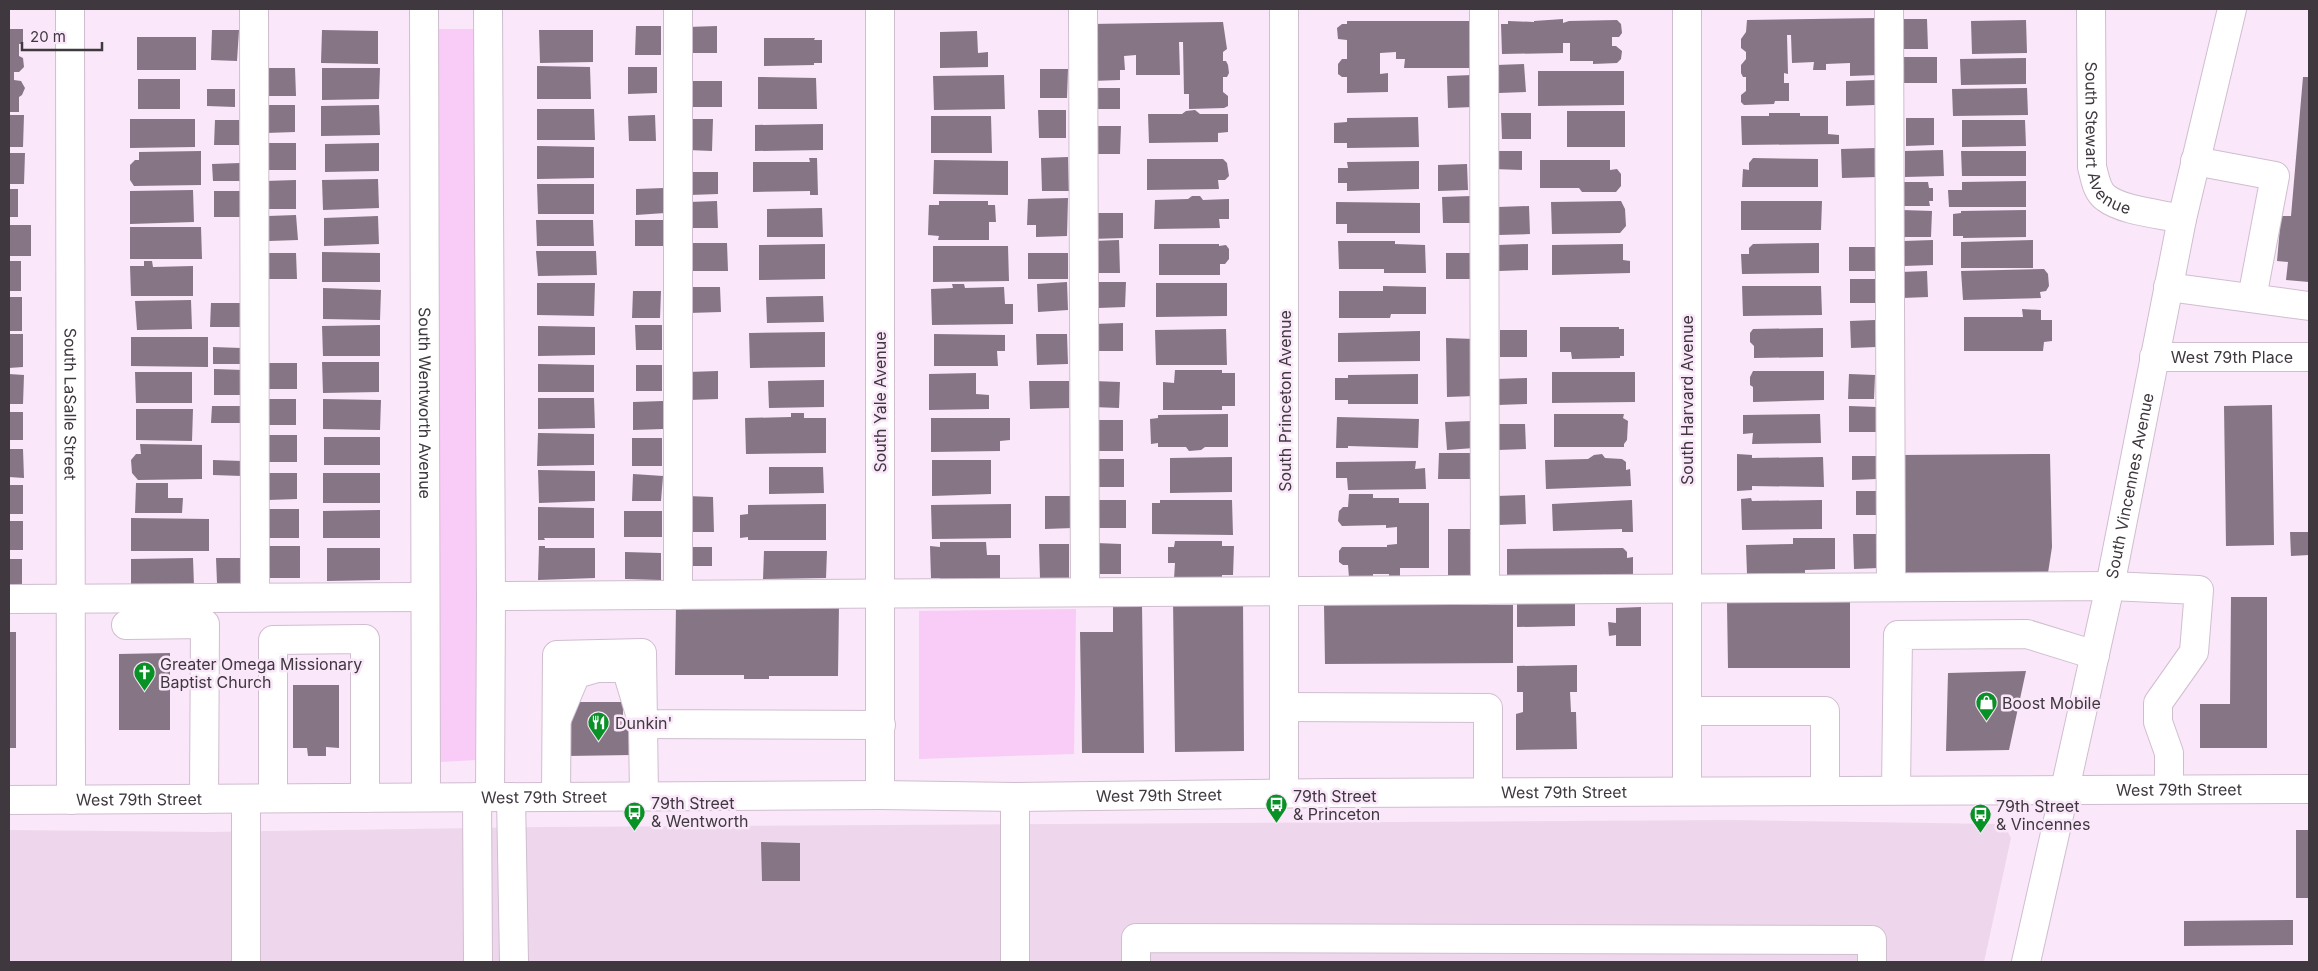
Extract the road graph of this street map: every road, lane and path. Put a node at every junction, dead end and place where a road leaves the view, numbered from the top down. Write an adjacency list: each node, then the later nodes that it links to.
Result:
1 (70, 9): 33 (street, South LaSalle Street)
2 (254, 9): 30 (street)
3 (424, 9): 31 (street, South Wentworth Avenue)
4 (488, 9): 29 (street)
5 (678, 9): 28 (street)
6 (880, 9): 27 (street, South Yale Avenue)
7 (1083, 9): 26 (street)
8 (1284, 9): 25 (street, South Princeton Avenue)
9 (1484, 9): 24 (street)
10 (1687, 9): 23 (street, South Harvard Avenue)
11 (1889, 9): 22 (street)
12 (2091, 9): 15 (street, South Stewart Avenue)
13 (2232, 9): 14 (street, South Vincennes Avenue)
14 (2195, 161): 15 (street, South Vincennes Avenue); 17 (street)
15 (2182, 218): 16 (street, South Vincennes Avenue)
16 (2168, 287): 17 (street); 20 (street, South Vincennes Avenue)
17 (2252, 298): 18 (street)
18 (2309, 306)
19 (2309, 357): 20 (street, West 79th Place)
20 (2154, 358): 21 (street, South Vincennes Avenue)
21 (2110, 586): 22 (street); 35 (street, South Vincennes Avenue); 40 (street)
22 (1891, 587): 23 (street)
23 (1687, 588): 24 (street); 37 (street, South Harvard Avenue)
24 (1485, 590): 25 (street)
25 (1286, 591): 26 (street); 36 (street, South Princeton Avenue)
26 (1085, 592): 27 (street)
27 (880, 594): 28 (street); 39 (street, South Yale Avenue)
28 (678, 595): 29 (street)
29 (491, 596): 51 (street)
30 (255, 597): 31 (street); 33 (street)
31 (425, 597): 50 (street, South Wentworth Avenue)
32 (9, 599): 33 (street)
33 (71, 599): 59 (street, South LaSalle Street)
34 (126, 625): 56 (street)
35 (2096, 655): 41 (street, South Vincennes Avenue); 44 (street)
36 (1284, 707): 46 (street); 47 (street, South Princeton Avenue)
37 (1687, 711): 43 (street); 45 (street, South Harvard Avenue)
38 (643, 724): 39 (street); 49 (street); 52 (street)
39 (881, 725): 48 (street, South Yale Avenue)
40 (2169, 788): 41 (street, West 79th Street); 42 (street, West 79th Street)
41 (2066, 789): 44 (street, West 79th Street); 66 (street, South Vincennes Avenue)
42 (2309, 789)
43 (1825, 790): 44 (street, West 79th Street); 45 (street, West 79th Street)
44 (1896, 790)
45 (1687, 791): 46 (street, West 79th Street)
46 (1488, 792): 47 (street, West 79th Street)
47 (1284, 793): 53 (street, West 79th Street)
48 (880, 795): 49 (street, West 79th Street); 53 (street, West 79th Street)
49 (644, 796): 52 (street, West 79th Street)
50 (426, 797): 51 (street, West 79th Street); 55 (street, West 79th Street)
51 (493, 797): 52 (street, West 79th Street); 61 (street); 62 (street)
52 (556, 797)
53 (1015, 797): 63 (street)
54 (273, 798): 55 (street, West 79th Street); 55 (street); 57 (street, West 79th Street)
55 (365, 798)
56 (204, 799): 57 (street, West 79th Street); 59 (street, West 79th Street)
57 (246, 799): 60 (street)
58 (9, 800): 59 (street, West 79th Street)
59 (71, 800)
60 (246, 962)
61 (478, 962)
62 (514, 962)
63 (1015, 962)
64 (1136, 962): 65 (street)
65 (1872, 962)
66 (2026, 962)

